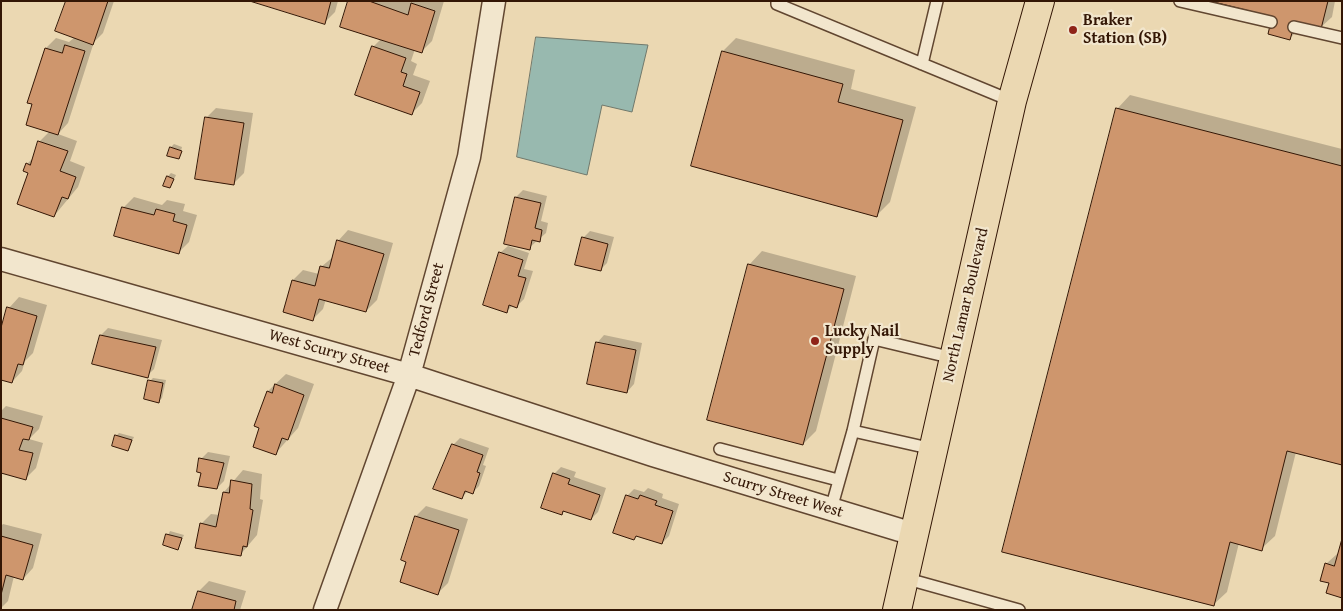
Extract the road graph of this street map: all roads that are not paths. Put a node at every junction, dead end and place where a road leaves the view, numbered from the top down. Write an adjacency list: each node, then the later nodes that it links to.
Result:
1 (494, 1): 13 (street, Tedford Street)
2 (777, 1): 9 (lane)
3 (937, 1): 9 (lane)
4 (1040, 1): 10 (main road, North Lamar Boulevard)
5 (1180, 1): 6 (lane)
6 (1270, 22)
7 (1294, 27): 8 (lane)
8 (1342, 38)
9 (922, 64): 10 (lane)
10 (1012, 101): 12 (main road, North Lamar Boulevard)
11 (1, 259): 13 (street, West Scurry Street)
12 (954, 358): 14 (lane); 16 (main road, North Lamar Boulevard)
13 (409, 375): 17 (street, West Scurry Street); 23 (street, Tedford Street)
14 (853, 431): 16 (lane); 18 (lane)
15 (720, 448): 18 (lane)
16 (933, 449): 20 (main road, North Lamar Boulevard)
17 (653, 455): 19 (street, Scurry Street West)
18 (838, 480): 19 (lane)
19 (831, 509): 20 (street, Scurry Street West)
20 (913, 534): 21 (main road, North Lamar Boulevard)
21 (904, 578): 22 (lane); 24 (main road, North Lamar Boulevard)
22 (1012, 609)
23 (325, 610)
24 (897, 610)

